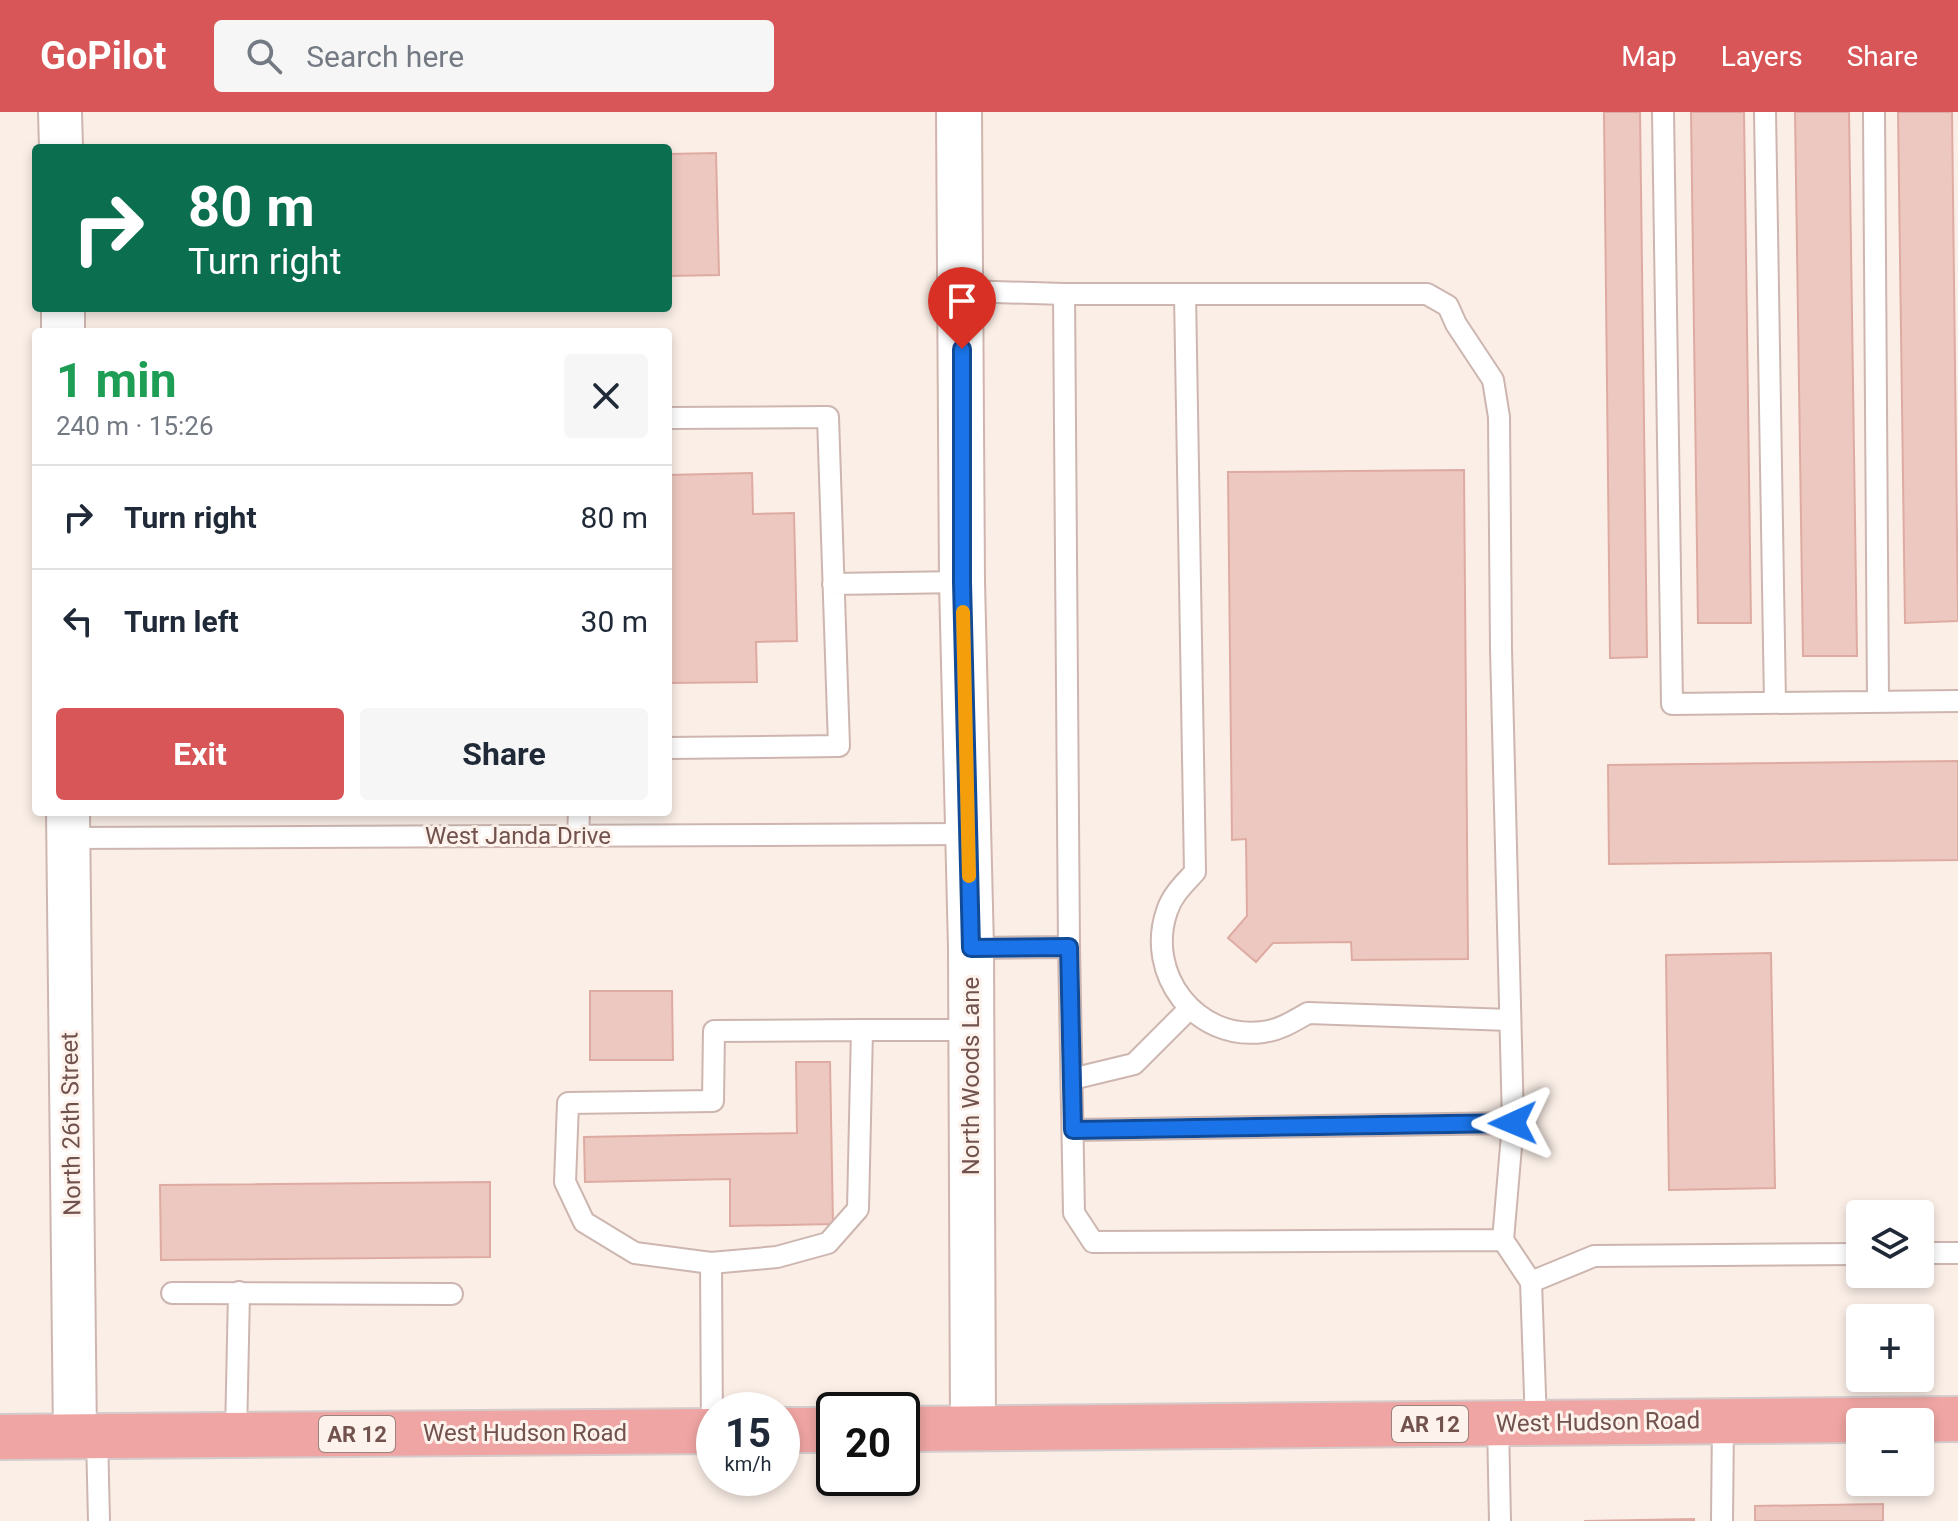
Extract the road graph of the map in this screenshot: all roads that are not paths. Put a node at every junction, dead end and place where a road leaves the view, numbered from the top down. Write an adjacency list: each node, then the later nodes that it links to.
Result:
1 (60, 112): 6 (street)
2 (959, 112): 7 (street, North Woods Lane)
3 (1663, 112): 15 (lane)
4 (1765, 112): 15 (lane)
5 (1874, 112): 14 (lane)
6 (61, 144)
7 (962, 291): 8 (lane); 11 (street, North Woods Lane)
8 (1064, 294): 9 (lane); 21 (lane)
9 (1185, 294): 23 (lane); 24 (lane)
10 (672, 418): 12 (lane)
11 (962, 582): 12 (lane); 19 (street, North Woods Lane)
12 (833, 584): 16 (lane)
13 (1958, 701): 14 (lane)
14 (1878, 702): 15 (lane)
15 (1775, 703)
16 (672, 748)
17 (579, 816): 20 (lane)
18 (68, 825): 20 (lane, West Janda Drive); 48 (street, North 26th Street)
19 (968, 834): 20 (lane, West Janda Drive); 22 (street, North Woods Lane)
20 (578, 835)
21 (1069, 947): 22 (lane); 27 (lane)
22 (971, 948): 26 (street, North Woods Lane)
23 (1190, 1008): 24 (lane); 27 (lane)
24 (1510, 1020): 28 (lane)
25 (862, 1030): 26 (lane); 34 (lane); 34 (lane)
26 (971, 1030): 43 (street, North Woods Lane)
27 (1072, 1079): 29 (lane)
28 (1513, 1123): 29 (lane); 30 (lane)
29 (1073, 1130): 30 (lane)
30 (1503, 1240): 35 (lane)
31 (1934, 1253): 32 (lane)
32 (1958, 1253)
33 (1846, 1254): 35 (lane)
34 (711, 1263): 39 (lane)
35 (1531, 1282): 42 (lane)
36 (239, 1292): 37 (lane); 38 (lane); 46 (lane)
37 (172, 1293)
38 (452, 1294)
39 (713, 1392)
40 (1958, 1419): 41 (highway, West Hudson Road / AR 12)
41 (1723, 1421): 42 (highway, West Hudson Road / AR 12); 51 (lane)
42 (1517, 1423): 43 (highway, West Hudson Road / AR 12); 50 (lane)
43 (973, 1428): 44 (highway, West Hudson Road / AR 12)
44 (920, 1429)
45 (696, 1431): 46 (highway, West Hudson Road / AR 12)
46 (236, 1435): 48 (highway, West Hudson Road / AR 12)
47 (0, 1437): 48 (highway, West Hudson Road / AR 12)
48 (86, 1437): 49 (lane)
49 (99, 1521)
50 (1500, 1521)
51 (1722, 1521)

